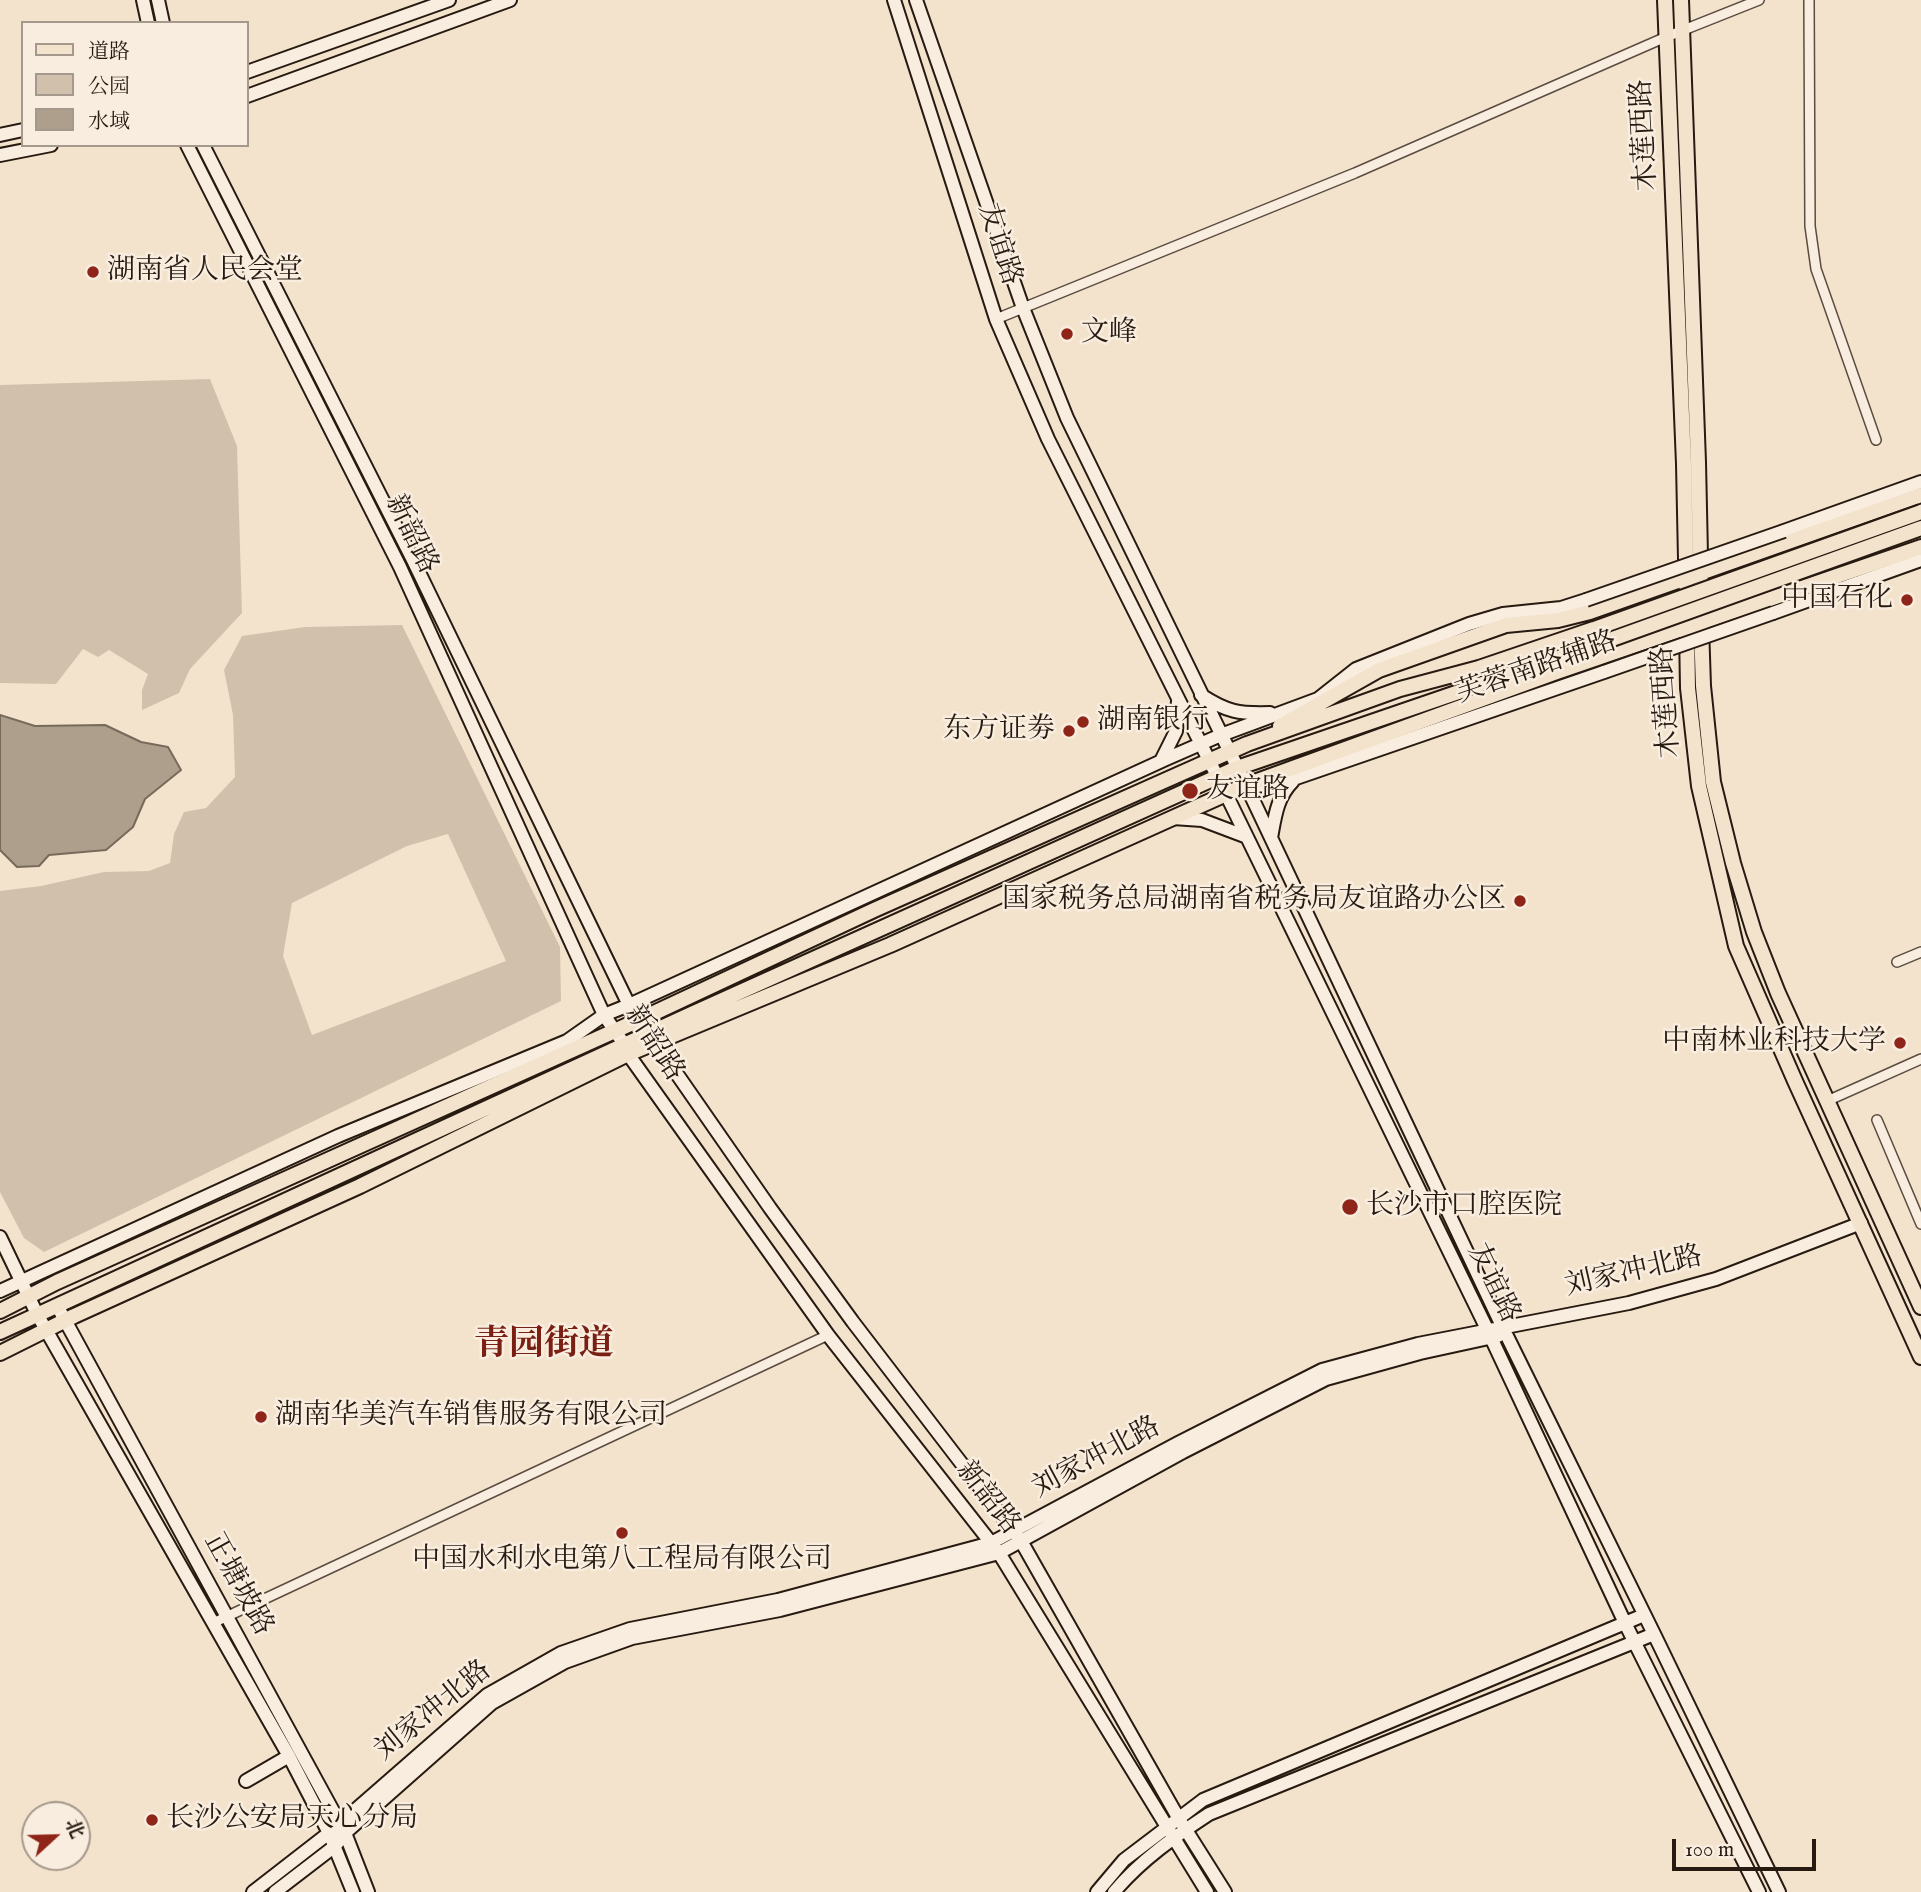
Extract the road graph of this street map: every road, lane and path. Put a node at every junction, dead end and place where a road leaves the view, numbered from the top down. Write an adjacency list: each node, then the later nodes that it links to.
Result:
1 (143, 0): 11 (main road)
2 (158, 0): 12 (main road)
3 (449, 0): 15 (main road)
4 (510, 0): 16 (main road)
5 (894, 0): 24 (main road, 友谊路)
6 (916, 0): 23 (main road, 友谊路)
7 (1665, 0): 14 (main road, 木莲西路)
8 (1681, 0): 13 (main road, 木莲西路)
9 (1759, 0): 13 (street)
10 (1809, 0): 25 (street)
11 (148, 21)
12 (163, 21)
13 (1682, 31): 14 (street); 32 (main road, 木莲西路)
14 (1666, 37): 23 (street); 32 (main road, 木莲西路)
15 (248, 72)
16 (248, 96)
17 (21, 130): 18 (main road)
18 (0, 135)
19 (41, 147): 22 (main road)
20 (188, 147): 59 (main road, 新韶路)
21 (204, 147): 58 (main road, 新韶路)
22 (0, 155)
23 (1023, 308): 24 (street); 35 (main road, 友谊路)
24 (996, 319): 37 (main road, 友谊路)
25 (1876, 440)
26 (1921, 482): 36 (main road, bridge)
27 (1921, 495): 32 (main road)
28 (1921, 512): 41 (main road, bridge)
29 (1921, 528): 39 (main road, bridge)
30 (1921, 547): 33 (main road)
31 (1921, 560): 48 (main road, 芙蓉南路辅路, bridge)
32 (1693, 576): 33 (main road, 木莲西路); 34 (main road)
33 (1694, 624): 44 (main road); 65 (main road, 木莲西路); 68 (main road, 木莲西路)
34 (1359, 679): 36 (main road); 41 (main road)
35 (1201, 695): 38 (main road); 40 (main road, 友谊路)
36 (1318, 699): 38 (main road)
37 (1178, 700): 42 (main road, 友谊路); 45 (main road)
38 (1280, 713): 40 (main road)
39 (1346, 731): 44 (main road); 47 (main road)
40 (1221, 735): 42 (main road); 43 (main road, 友谊路)
41 (1248, 744): 43 (main road)
42 (1200, 745): 45 (main road); 46 (main road, 友谊路)
43 (1229, 753): 46 (main road); 47 (main road, 友谊路)
44 (1329, 754): 48 (main road); 51 (main road)
45 (1161, 761): 58 (main road)
46 (1210, 762): 49 (main road, 友谊路); 60 (main road)
47 (1237, 768): 49 (main road); 51 (main road, 友谊路)
48 (1316, 772): 50 (main road, 芙蓉南路辅路)
49 (1216, 777): 52 (main road, 友谊路); 62 (main road)
50 (1294, 779): 51 (main road, 芙蓉南路辅路); 55 (main road)
51 (1246, 785): 52 (main road); 55 (main road, 友谊路)
52 (1226, 794): 53 (main road); 54 (main road, 友谊路)
53 (1173, 817): 54 (main road); 62 (main road)
54 (1247, 836): 81 (main road, 友谊路)
55 (1271, 838): 78 (main road, 友谊路)
56 (1921, 952): 57 (street)
57 (1897, 962)
58 (629, 1005): 59 (main road); 60 (main road, 新韶路)
59 (604, 1015): 61 (main road, 新韶路); 70 (main road)
60 (639, 1020): 61 (main road); 62 (main road, 新韶路)
61 (615, 1030): 63 (main road, 新韶路); 72 (main road)
62 (653, 1038): 63 (main road); 85 (main road, 新韶路)
63 (626, 1049): 73 (main road); 77 (main road); 82 (main road, 新韶路)
64 (1921, 1059): 65 (street)
65 (1827, 1101): 74 (main road, 木莲西路)
66 (1877, 1121): 67 (street)
67 (1921, 1224)
68 (1862, 1226): 78 (main road, 刘家冲北路); 84 (main road, 木莲西路)
69 (0, 1237): 70 (main road, 正塘坡路)
70 (21, 1281): 71 (main road); 72 (main road, 正塘坡路)
71 (0, 1292)
72 (29, 1297): 75 (main road); 76 (main road, 正塘坡路)
73 (58, 1304): 76 (main road); 77 (main road, 正塘坡路)
74 (1921, 1307)
75 (0, 1311)
76 (37, 1314): 79 (main road, 正塘坡路); 80 (main road)
77 (64, 1321): 79 (main road); 89 (main road, 正塘坡路)
78 (1504, 1330): 81 (main road, 刘家冲北路); 88 (main road, 友谊路)
79 (46, 1331): 83 (main road); 90 (main road, 正塘坡路)
80 (0, 1332)
81 (1489, 1333): 85 (main road, 刘家冲北路); 91 (main road, 友谊路)
82 (828, 1335): 86 (main road, 新韶路); 89 (street)
83 (0, 1353)
84 (1921, 1357)
85 (1017, 1536): 86 (main road, 刘家冲北路); 87 (main road, 刘家冲北路); 96 (main road, 新韶路)
86 (990, 1543): 87 (main road, 新韶路); 97 (main road, 刘家冲北路)
87 (999, 1553): 97 (main road, 刘家冲北路); 98 (main road, 新韶路)
88 (1644, 1615): 91 (main road); 92 (main road, 友谊路)
89 (227, 1617): 90 (street); 97 (main road, 正塘坡路)
90 (214, 1623): 94 (main road, 正塘坡路)
91 (1625, 1623): 93 (main road, 友谊路); 96 (main road)
92 (1654, 1634): 93 (main road); 110 (main road, 友谊路)
93 (1635, 1642): 96 (main road); 109 (main road, 友谊路)
94 (289, 1756): 95 (main road); 99 (main road, 正塘坡路)
95 (246, 1781)
96 (1182, 1823): 98 (main road); 108 (main road, 新韶路)
97 (342, 1828): 99 (main road, 刘家冲北路); 100 (main road, 刘家冲北路); 104 (main road, 正塘坡路)
98 (1170, 1832): 105 (main road); 106 (main road); 107 (main road, 新韶路)
99 (328, 1833): 100 (main road, 正塘坡路); 101 (main road, 刘家冲北路)
100 (335, 1846): 102 (main road, 刘家冲北路); 103 (main road, 正塘坡路)
101 (253, 1892)
102 (275, 1892)
103 (353, 1892)
104 (368, 1892)
105 (1097, 1892)
106 (1114, 1892)
107 (1207, 1892)
108 (1225, 1892)
109 (1759, 1892)
110 (1779, 1892)

